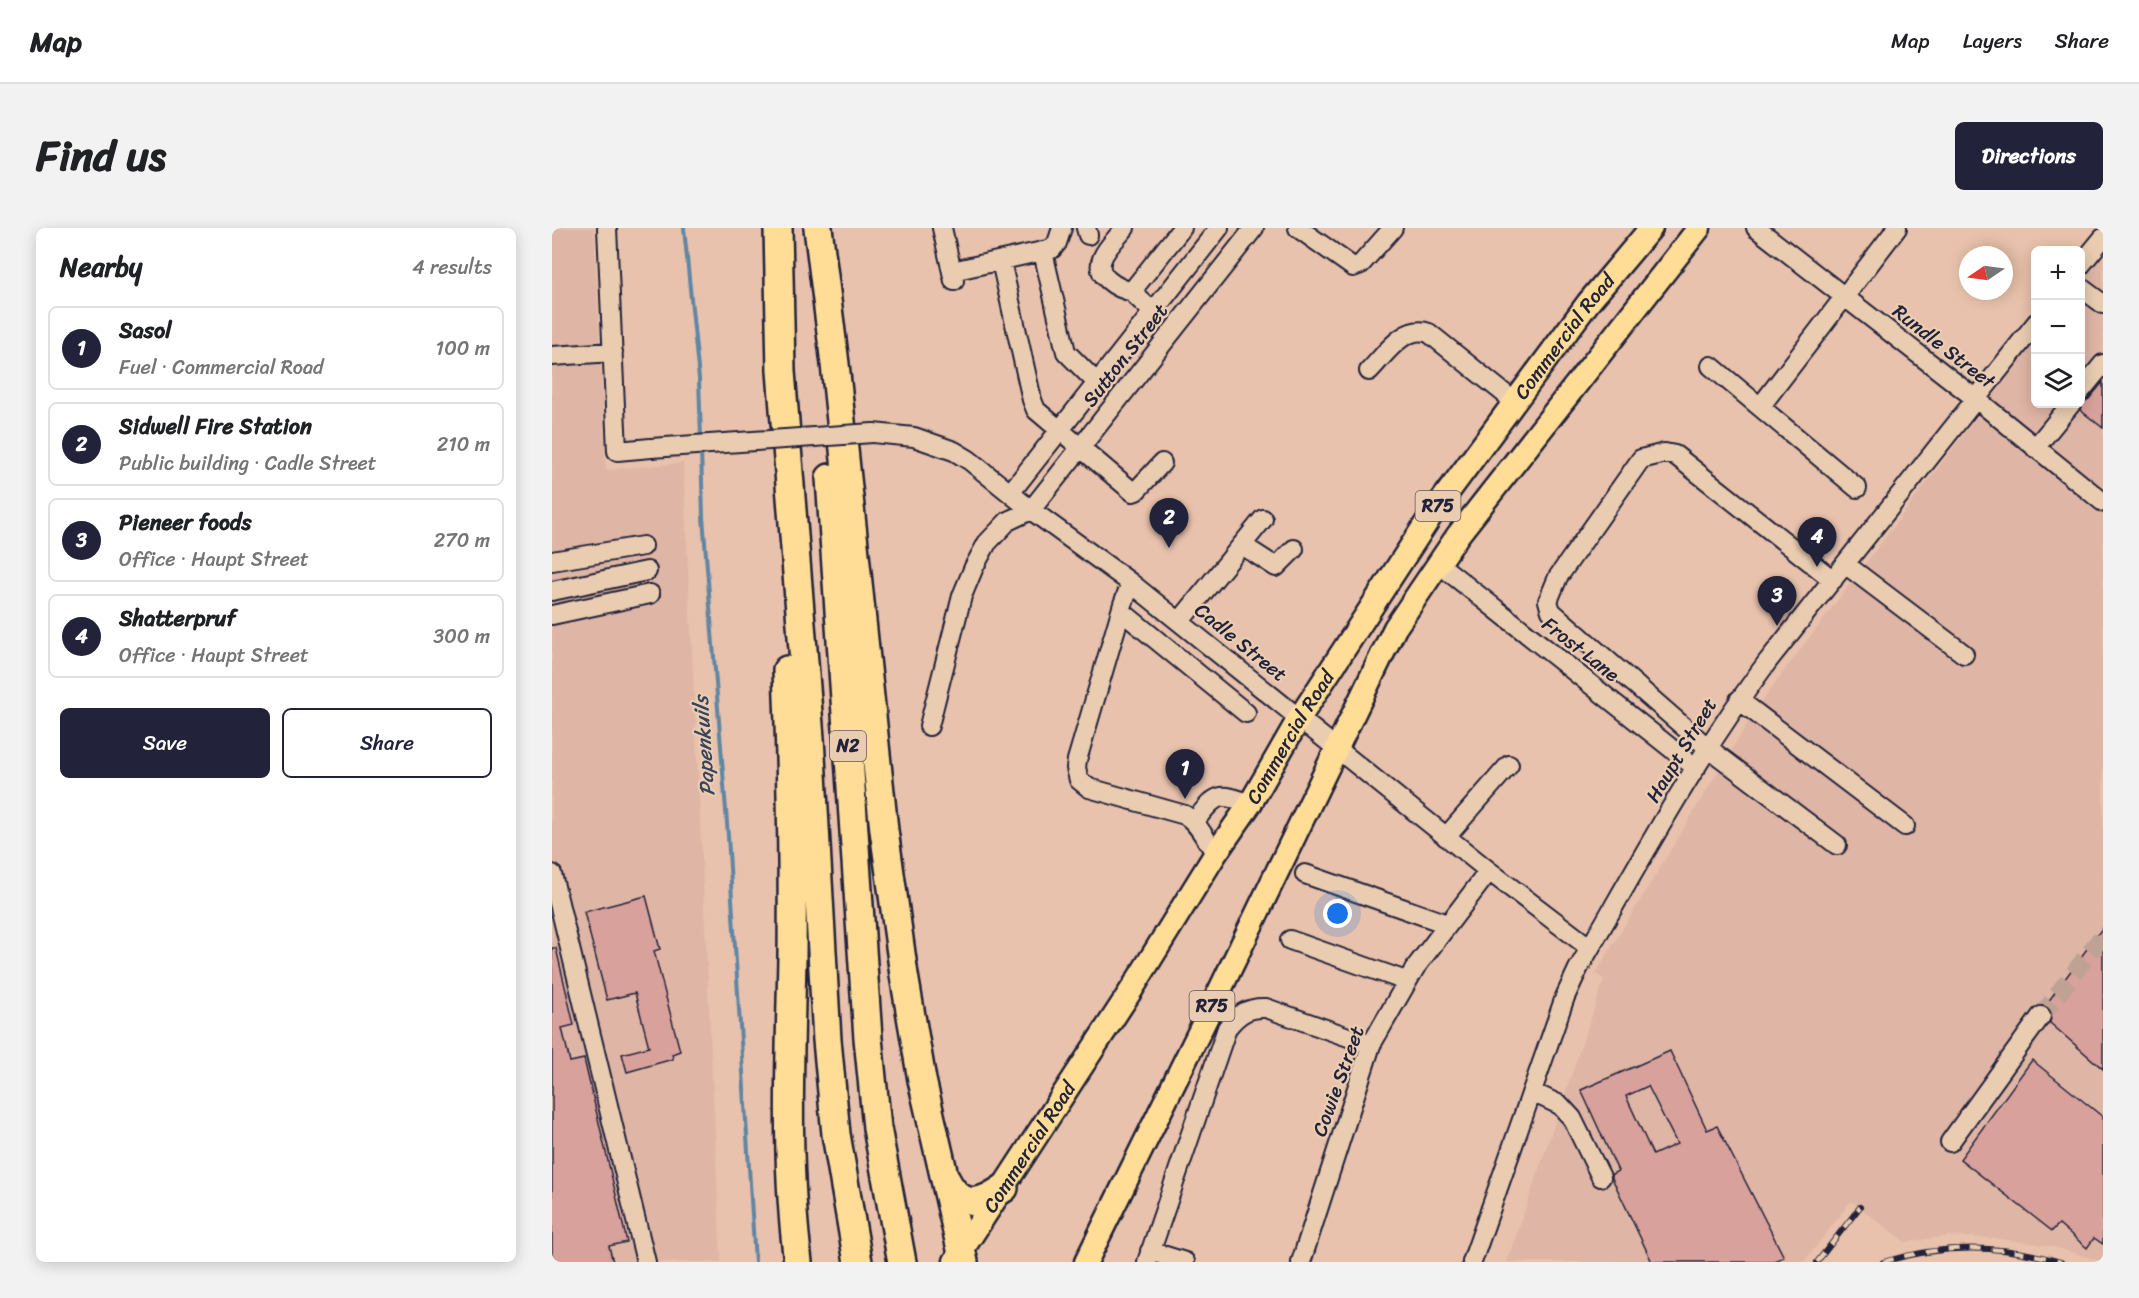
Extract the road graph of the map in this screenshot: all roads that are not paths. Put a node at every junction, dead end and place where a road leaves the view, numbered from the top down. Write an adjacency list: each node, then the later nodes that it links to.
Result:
1 (607, 228): 27 (street)
2 (778, 228): 31 (highway, N2)
3 (818, 228): 89 (highway); 97 (highway, N2)
4 (942, 228): 20 (street)
5 (1062, 228): 17 (street)
6 (1125, 228): 22 (street)
7 (1182, 228): 22 (street)
8 (1254, 228): 18 (street, Sutton Street)
9 (1298, 228): 10 (street)
10 (1393, 228)
11 (1651, 228): 36 (main road, Commercial Road / R75)
12 (1699, 228): 53 (main road, Commercial Road / R75)
13 (1756, 228): 23 (street, Rundle Street)
14 (1897, 228): 23 (street)
15 (1215, 234): 18 (street); 25 (street, Sutton Street)
16 (2103, 238): 19 (street)
17 (1043, 252): 20 (street); 33 (street)
18 (1231, 257): 40 (street, Sutton Street)
19 (2085, 260)
20 (1001, 261): 39 (street)
21 (2085, 291): 24 (street)
22 (1134, 292): 25 (street)
23 (1844, 296): 35 (street, Rundle Street); 37 (street)
24 (2103, 304)
25 (1153, 312): 33 (street, Sutton Street)
26 (2031, 329): 35 (street, Haupt Street)
27 (613, 352): 28 (street); 44 (street, Cadle Street, bridge)
28 (552, 356)
29 (2103, 364): 34 (street)
30 (1711, 366): 37 (street)
31 (781, 371): 95 (highway); 96 (highway, N2)
32 (1368, 371): 36 (street)
33 (1097, 383): 39 (street, Sutton Street)
34 (2085, 386)
35 (1976, 399): 41 (street, Rundle Street); 54 (street, Haupt Street)
36 (1515, 402): 66 (main road, Commercial Road / R75)
37 (1760, 407): 43 (street)
38 (2068, 408): 41 (street)
39 (1059, 431): 40 (street); 44 (street, Sutton Street)
40 (1080, 448): 42 (street); 46 (street, Sutton Street)
41 (2035, 448): 45 (street, Rundle Street)
42 (1162, 463)
43 (1857, 488)
44 (1011, 492): 46 (street, Cadle Street); 48 (street)
45 (2103, 502)
46 (1031, 510): 48 (street); 57 (street, Cadle Street)
47 (1263, 519): 49 (street)
48 (1008, 520): 67 (street)
49 (1242, 544): 51 (street); 62 (street)
50 (643, 546): 52 (street)
51 (1294, 549)
52 (552, 561)
53 (1439, 564): 68 (main road, Commercial Road / R75); 71 (street, Frost Lane)
54 (1845, 564): 56 (street, Haupt Street); 63 (street)
55 (647, 571): 58 (street)
56 (1833, 580): 64 (street, Haupt Street); 69 (street)
57 (1131, 583): 60 (street); 62 (street, Cadle Street)
58 (552, 591)
59 (650, 594): 61 (street)
60 (1121, 611): 65 (street); 73 (street)
61 (552, 615)
62 (1180, 621): 66 (street, Cadle Street)
63 (1964, 654)
64 (1739, 700): 69 (street, Haupt Street); 74 (street)
65 (1246, 713)
66 (1300, 717): 68 (street, Cadle Street); 72 (main road, Commercial Road / R75)
67 (929, 726)
68 (1337, 748): 75 (street, Cadle Street); 98 (main road, Commercial Road / R75)
69 (1708, 748): 71 (street, Haupt Street); 76 (street)
70 (1509, 765): 75 (street)
71 (1696, 768): 83 (street, Haupt Street)
72 (1250, 804): 73 (street); 77 (main road, Commercial Road / R75)
73 (1195, 820): 77 (street)
74 (1905, 826)
75 (1446, 837): 78 (street, Cadle Street)
76 (1836, 845)
77 (1216, 853): 91 (main road, Commercial Road / R75)
78 (1489, 871): 81 (street, Cowie Street); 83 (street, Cadle Street)
79 (552, 874): 94 (street)
80 (1305, 874): 81 (street)
81 (1447, 924): 84 (street, Cowie Street)
82 (1290, 940): 84 (street)
83 (1590, 948): 87 (street, Haupt Street)
84 (1406, 981): 86 (street, Cowie Street)
85 (2041, 1016): 88 (street)
86 (1371, 1045): 92 (street); 100 (street, Cowie Street)
87 (1533, 1092): 90 (street); 101 (street, Haupt Street)
88 (1950, 1142)
89 (943, 1175): 91 (highway); 93 (highway)
90 (1601, 1177)
91 (1004, 1188): 93 (main road, Commercial Road / R75)
92 (1149, 1256): 99 (street)
93 (960, 1258)
94 (646, 1262)
95 (798, 1262)
96 (858, 1262)
97 (902, 1262)
98 (1086, 1262)
99 (1185, 1262)
100 (1301, 1262)
101 (1472, 1262)

